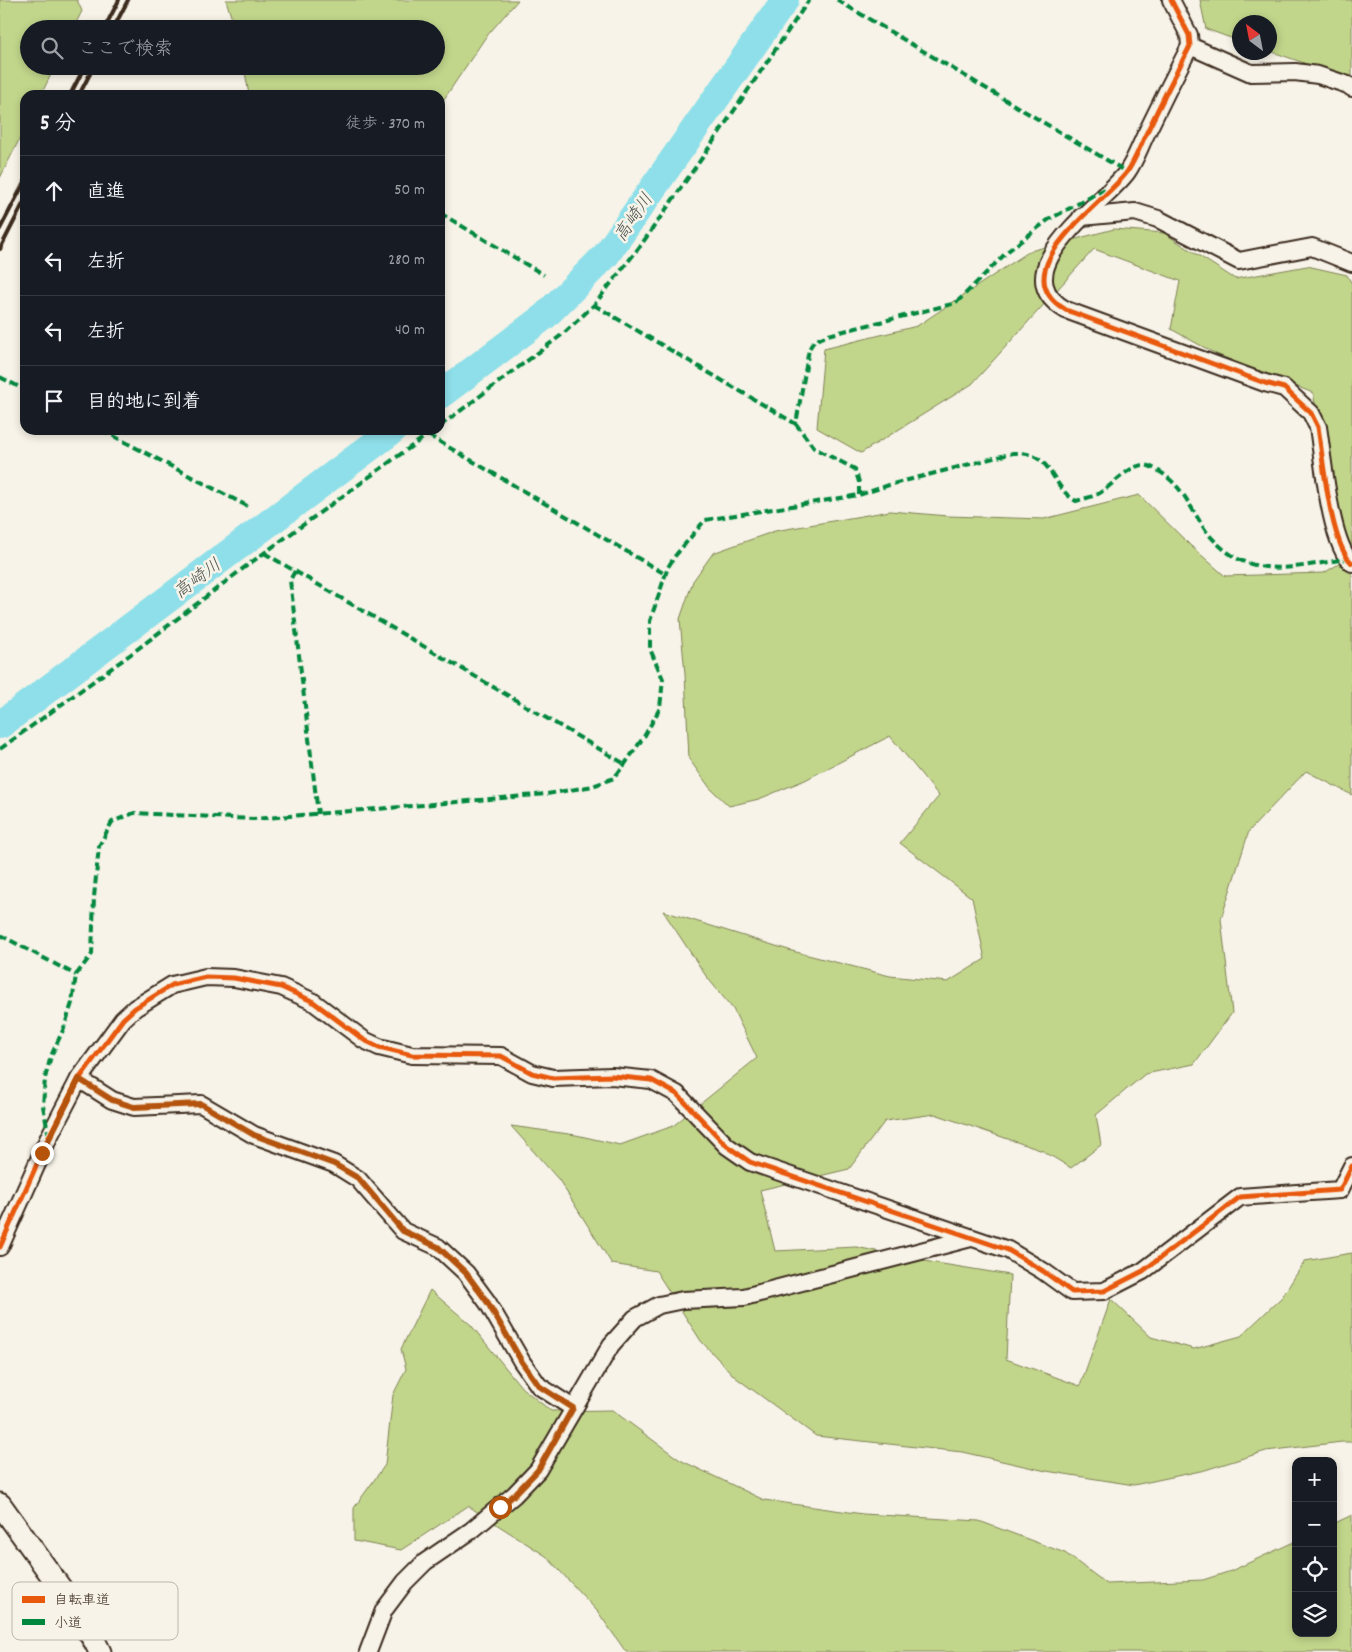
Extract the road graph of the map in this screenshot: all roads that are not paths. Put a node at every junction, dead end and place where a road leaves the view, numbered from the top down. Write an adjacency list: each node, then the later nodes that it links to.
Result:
1 (1171, 0): 2 (street)
2 (1190, 46): 3 (street); 4 (street)
3 (1352, 88)
4 (1081, 217): 5 (street); 6 (street)
5 (1352, 263)
6 (1352, 563)
7 (79, 1079): 9 (street); 10 (street); 11 (street)
8 (1352, 1166): 9 (street)
9 (971, 1238): 11 (street)
10 (0, 1247)
11 (573, 1408): 16 (street)
12 (2, 1510): 13 (main road)
13 (56, 1582)
14 (94, 1640): 15 (main road)
15 (100, 1652)
16 (368, 1652)

